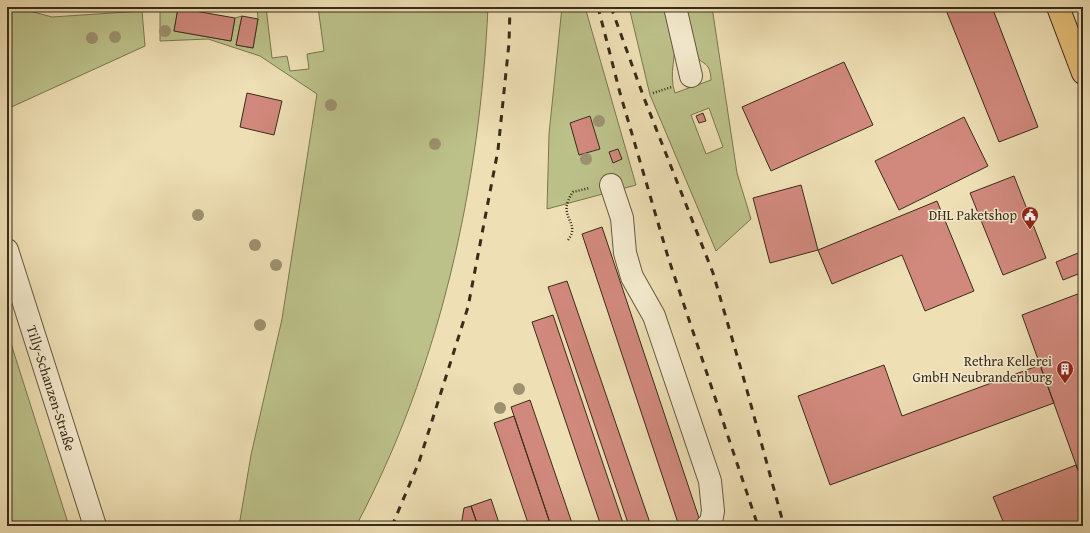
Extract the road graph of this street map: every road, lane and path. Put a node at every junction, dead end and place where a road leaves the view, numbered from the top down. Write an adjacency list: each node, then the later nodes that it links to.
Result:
1 (675, 7): 4 (street)
2 (1058, 7): 3 (main road)
3 (1083, 73)
4 (691, 76)
5 (611, 186): 6 (path); 9 (street)
6 (568, 240)
7 (7, 250): 8 (street, Tilly-Schanzen-Straße)
8 (95, 526)
9 (707, 526)

